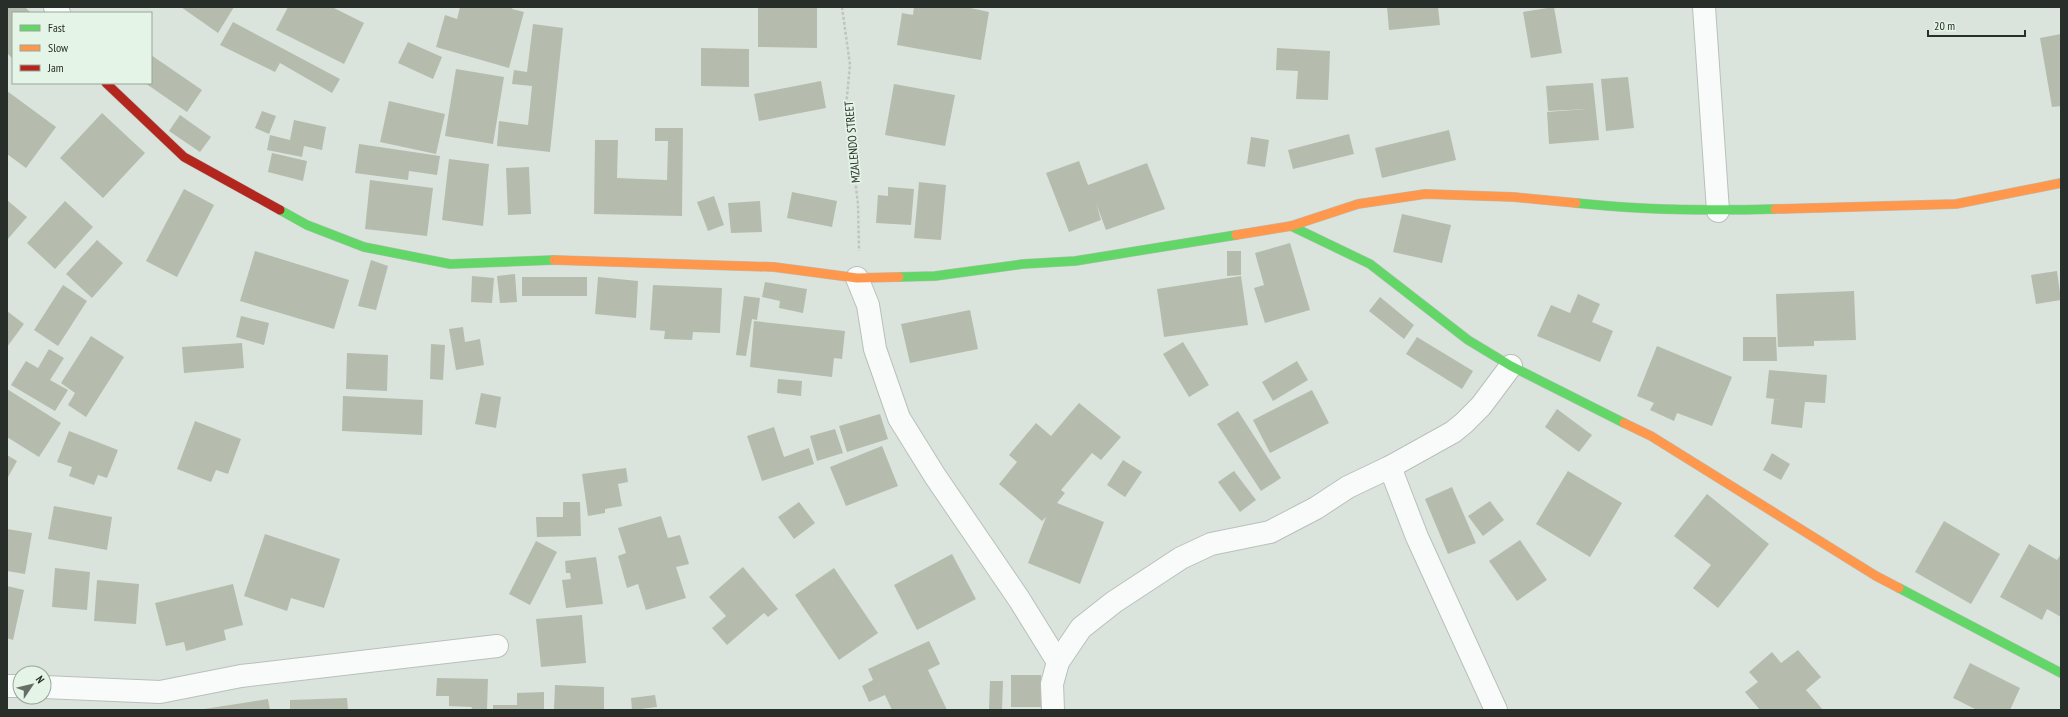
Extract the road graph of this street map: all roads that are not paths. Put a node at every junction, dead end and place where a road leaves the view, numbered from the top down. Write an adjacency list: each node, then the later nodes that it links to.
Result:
1 (1704, 7): 4 (street)
2 (107, 84): 6 (street)
3 (2061, 183): 4 (street)
4 (1718, 210): 5 (street)
5 (1291, 226): 6 (street); 7 (street)
6 (857, 278): 10 (street)
7 (1511, 366): 8 (street); 11 (street)
8 (1390, 467): 10 (street); 14 (street)
9 (497, 646): 12 (street)
10 (1058, 662): 13 (street)
11 (2061, 673)
12 (52, 687)
13 (1053, 710)
14 (1496, 710)

